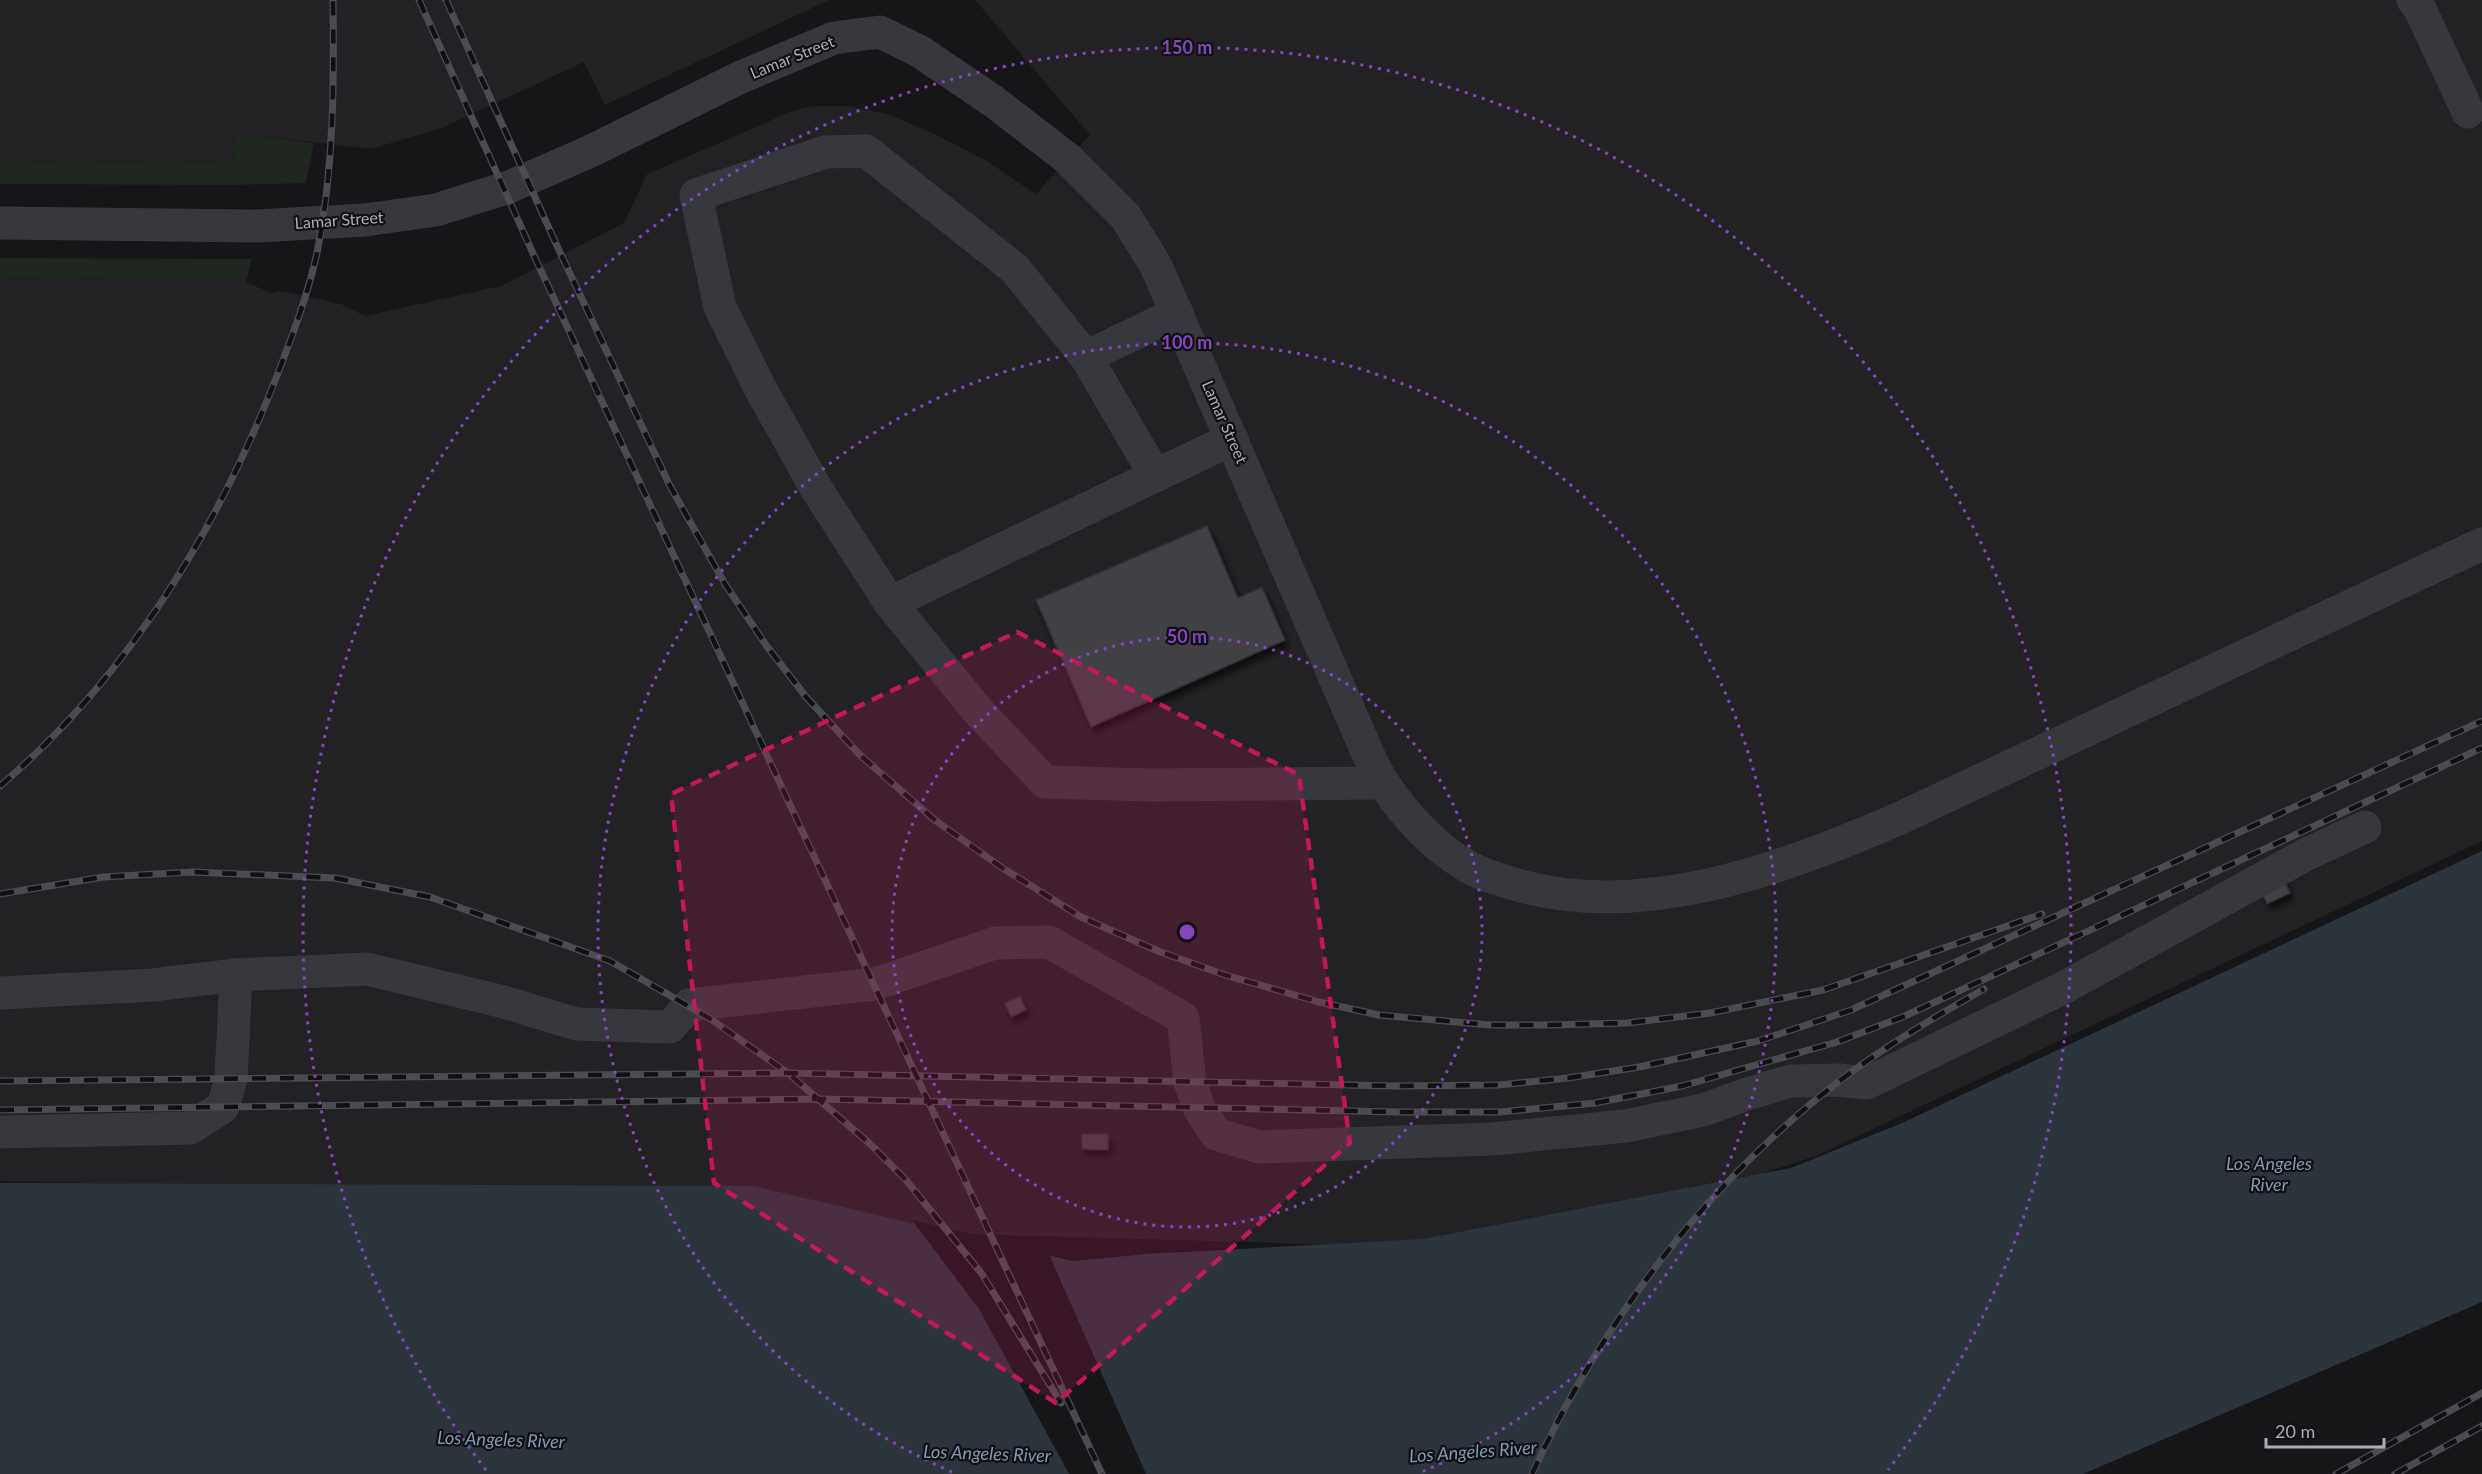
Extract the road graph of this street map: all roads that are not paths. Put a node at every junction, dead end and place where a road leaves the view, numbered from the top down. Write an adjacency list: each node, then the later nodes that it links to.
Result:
1 (2413, 0): 2 (street)
2 (2468, 112)
3 (0, 223): 4 (street, Lamar Street)
4 (1177, 313): 5 (street); 6 (street, Lamar Street)
5 (1086, 357): 7 (street); 9 (street)
6 (1232, 439): 7 (street); 10 (street, Lamar Street)
7 (1155, 475): 9 (street)
8 (2482, 544): 10 (street, Lamar Street)
9 (890, 603): 10 (street)
10 (1383, 783)
11 (2365, 827): 12 (street)
12 (236, 975): 13 (street); 14 (street)
13 (0, 993)
14 (0, 1132)

